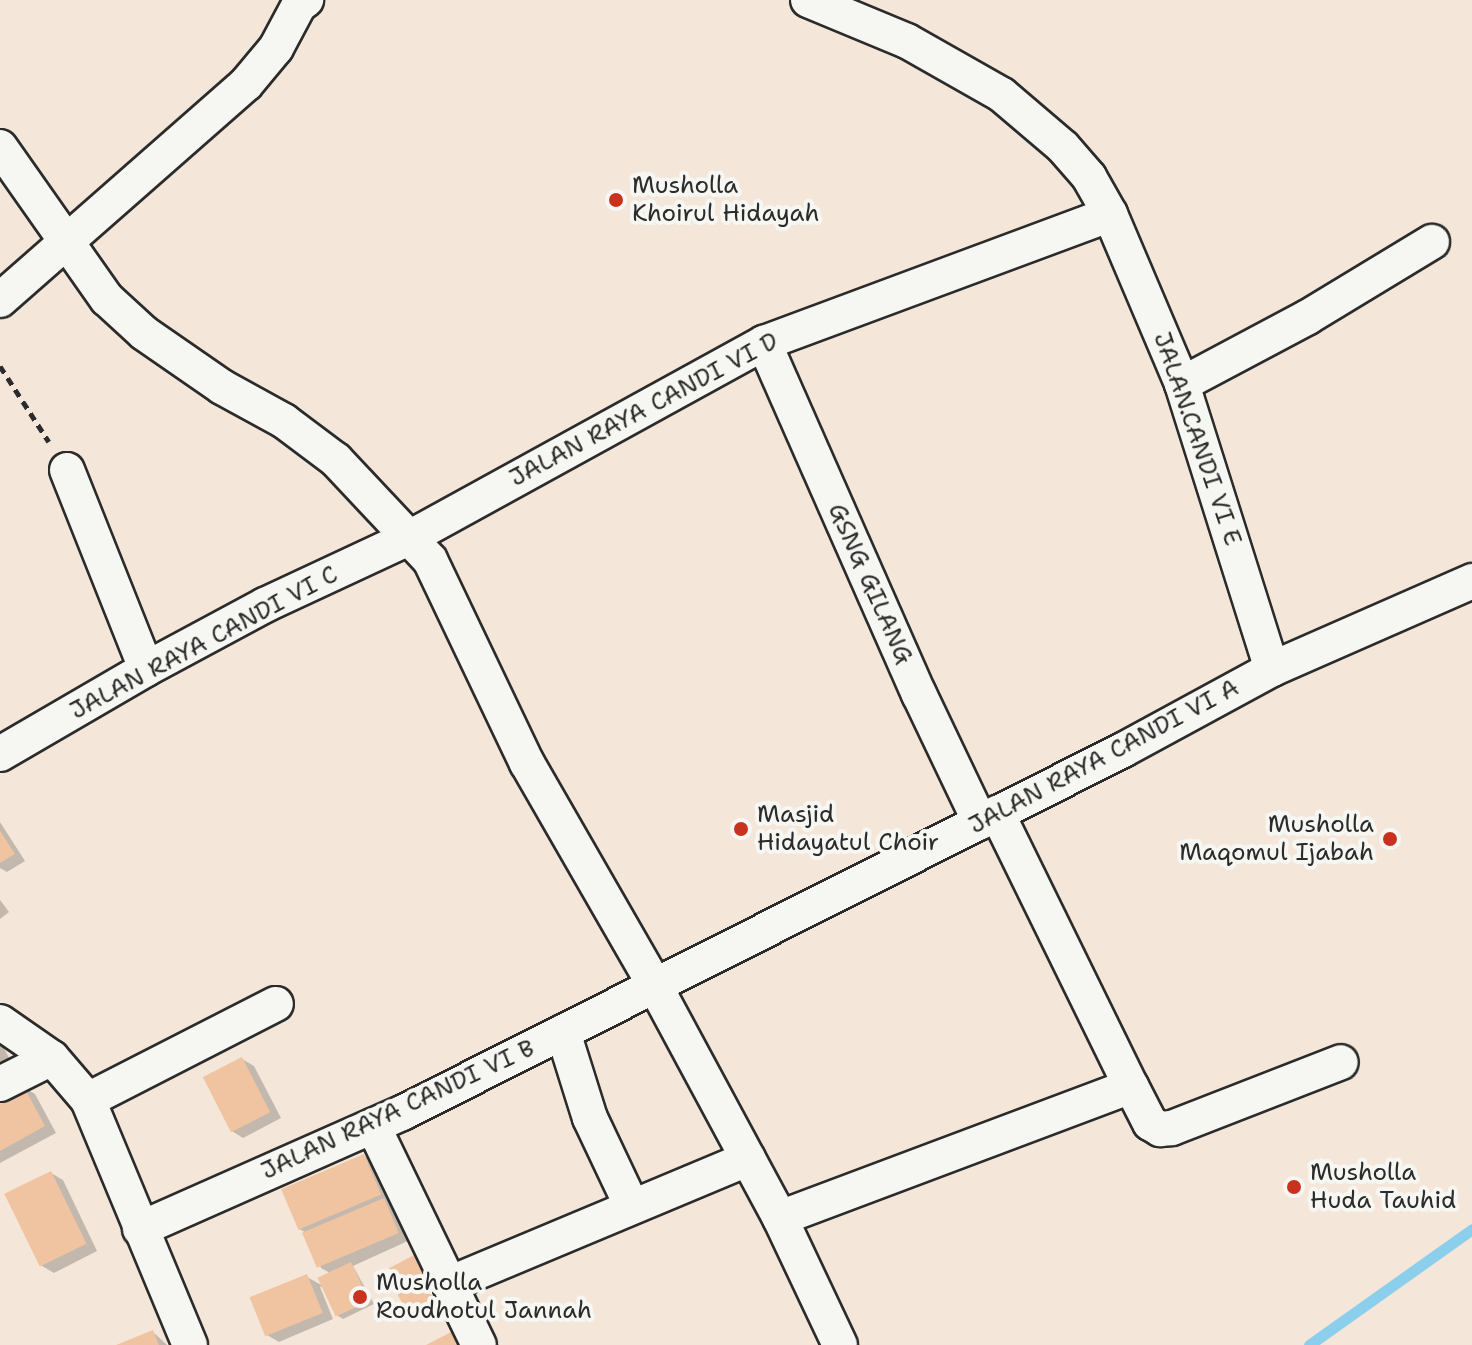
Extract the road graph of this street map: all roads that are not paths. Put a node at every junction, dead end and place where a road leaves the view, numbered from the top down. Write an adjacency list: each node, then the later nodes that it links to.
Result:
1 (808, 0): 4 (street, JALAN.CANDI VI E)
2 (299, 2): 6 (street)
3 (0, 147): 6 (street)
4 (1110, 214): 8 (street, JALAN RAYA CANDI VI D); 9 (street, JALAN.CANDI VI E)
5 (1432, 242): 9 (street)
6 (67, 244): 7 (street); 11 (street)
7 (0, 300)
8 (764, 343): 11 (street, JALAN RAYA CANDI VI D); 16 (street, GSNG GILANG)
9 (1182, 384): 14 (street, JALAN.CANDI VI E)
10 (67, 470): 13 (street)
11 (411, 537): 13 (street, JALAN RAYA CANDI VI C); 17 (street)
12 (1472, 581): 14 (street, JALAN RAYA CANDI VI A)
13 (146, 669): 15 (street, JALAN RAYA CANDI VI C)
14 (1272, 669): 16 (street, JALAN RAYA CANDI VI A)
15 (0, 754)
16 (989, 818): 17 (street, JALAN RAYA CANDI VI A); 24 (street, GSNG GILANG)
17 (655, 986): 20 (street, JALAN RAYA CANDI VI B); 27 (street)
18 (276, 1004): 25 (street)
19 (0, 1022): 21 (street)
20 (563, 1032): 26 (street, JALAN RAYA CANDI VI B); 28 (street)
21 (52, 1058): 23 (street); 25 (street)
22 (1341, 1062): 24 (street, GSNG GILANG)
23 (0, 1084)
24 (1131, 1086): 29 (street)
25 (88, 1100): 30 (street)
26 (373, 1126): 30 (street, JALAN RAYA CANDI VI B); 31 (street)
27 (748, 1159): 28 (street); 29 (street)
28 (632, 1207): 31 (street)
29 (780, 1218): 34 (street)
30 (140, 1229): 32 (street)
31 (451, 1283): 33 (street)
32 (190, 1345)
33 (479, 1345)
34 (840, 1345)

